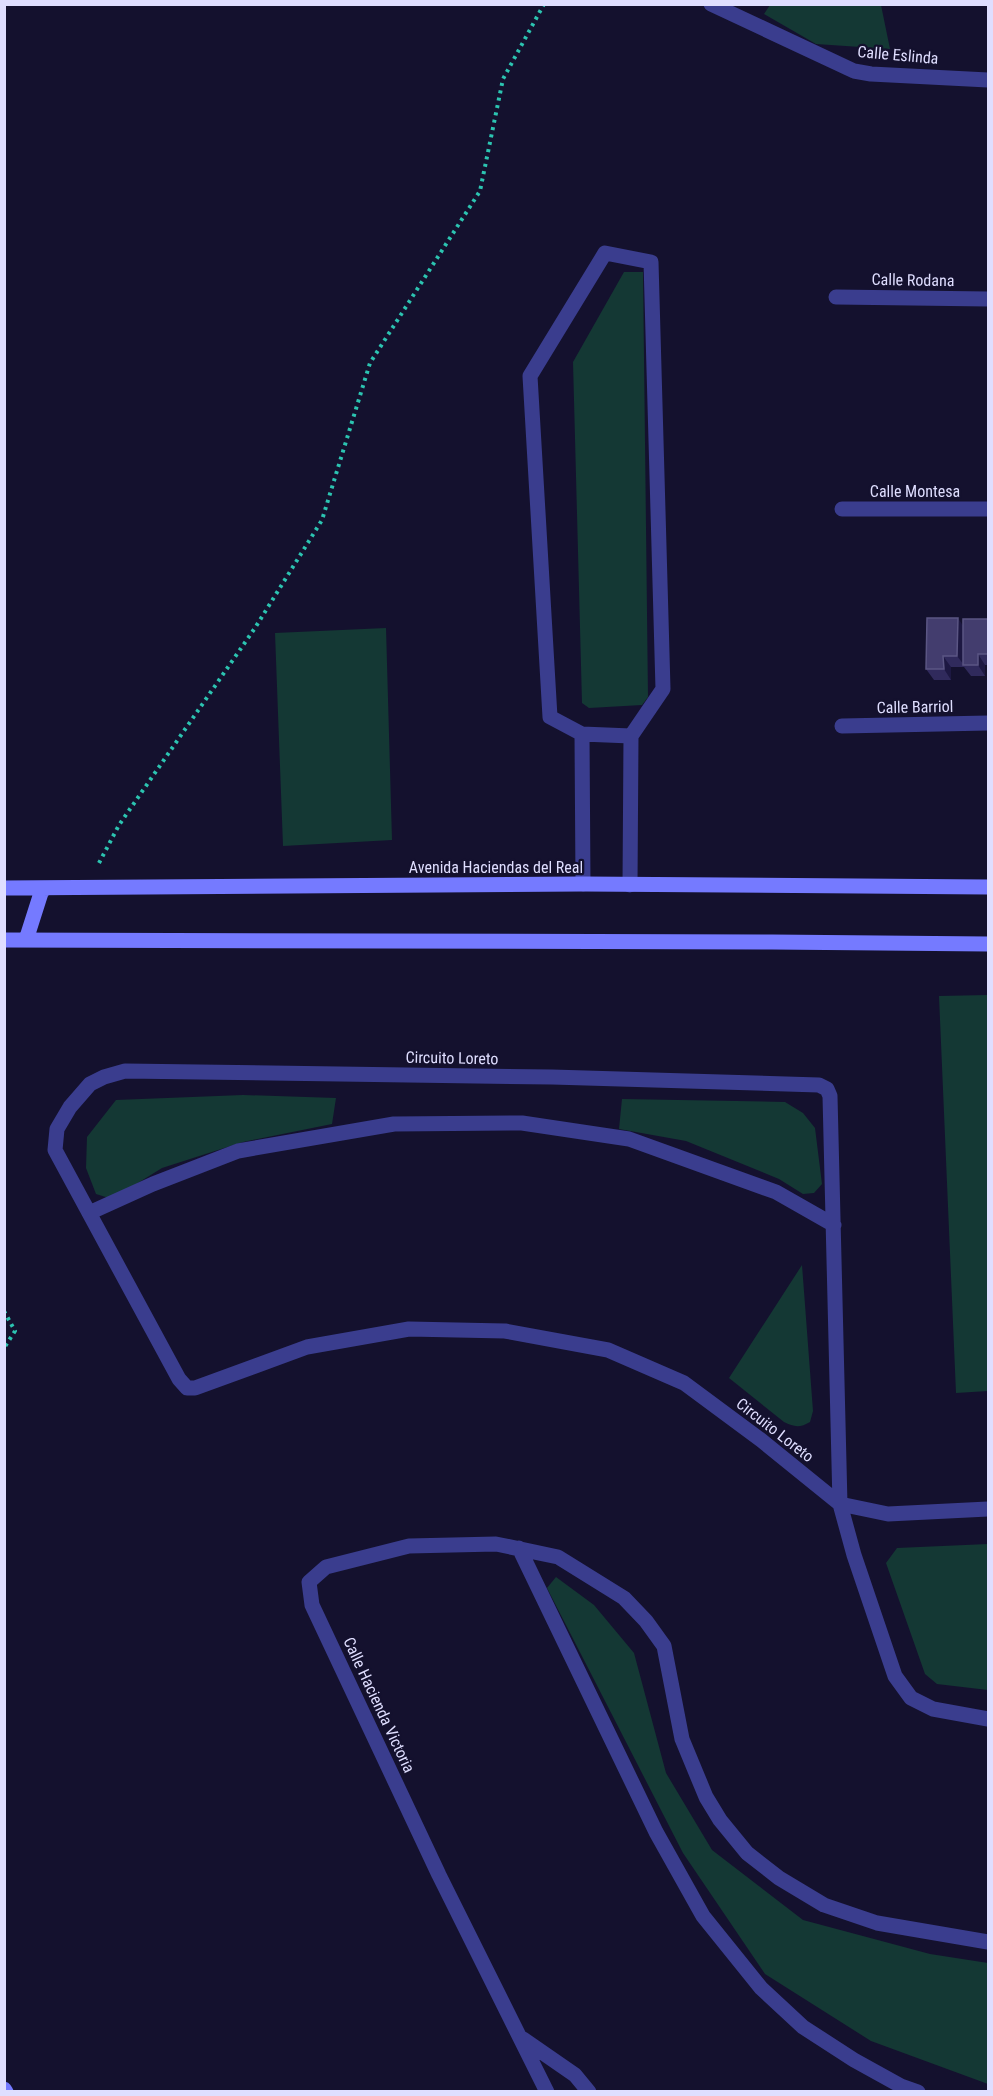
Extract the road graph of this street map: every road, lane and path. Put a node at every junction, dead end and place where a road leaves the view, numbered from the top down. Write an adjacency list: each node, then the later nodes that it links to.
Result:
1 (544, 4): 15 (path)
2 (711, 4): 3 (street, Calle Eslinda)
3 (739, 11): 4 (street, Calle Eslinda)
4 (988, 80)
5 (836, 297): 6 (street, Calle Rodana)
6 (988, 299)
7 (842, 509): 8 (street, Calle Montesa)
8 (988, 509)
9 (988, 723): 10 (street, Calle Barriol)
10 (842, 726)
11 (582, 734): 12 (street); 12 (street); 13 (street)
12 (631, 736): 14 (street)
13 (583, 884): 14 (main road, Avenida Haciendas del Real); 15 (main road, Avenida Haciendas del Real)
14 (630, 885): 16 (main road, Avenida Haciendas del Real)
15 (87, 886): 18 (main road, Avenida Haciendas del Real)
16 (988, 887)
17 (4, 888): 18 (main road, Avenida Haciendas del Real)
18 (44, 889): 20 (main road)
19 (4, 940): 20 (main road)
20 (26, 940): 21 (main road)
21 (988, 944)
22 (89, 1213): 23 (street); 23 (street, Circuito Loreto); 26 (street, Circuito Loreto)
23 (834, 1225): 26 (street, Circuito Loreto)
24 (4, 1311): 25 (path)
25 (4, 1348)
26 (840, 1504): 27 (street, Circuito Loreto); 29 (street, Circuito Loreto)
27 (988, 1509)
28 (519, 1548): 30 (street, Calle Hacienda Victoria); 31 (street, Calle Hacienda Victoria); 34 (street)
29 (988, 1719)
30 (988, 1942)
31 (520, 2037): 32 (street, Calle Hacienda Victoria); 33 (street, Calle Hacienda Victoria)
32 (546, 2091)
33 (589, 2091)
34 (918, 2091)

